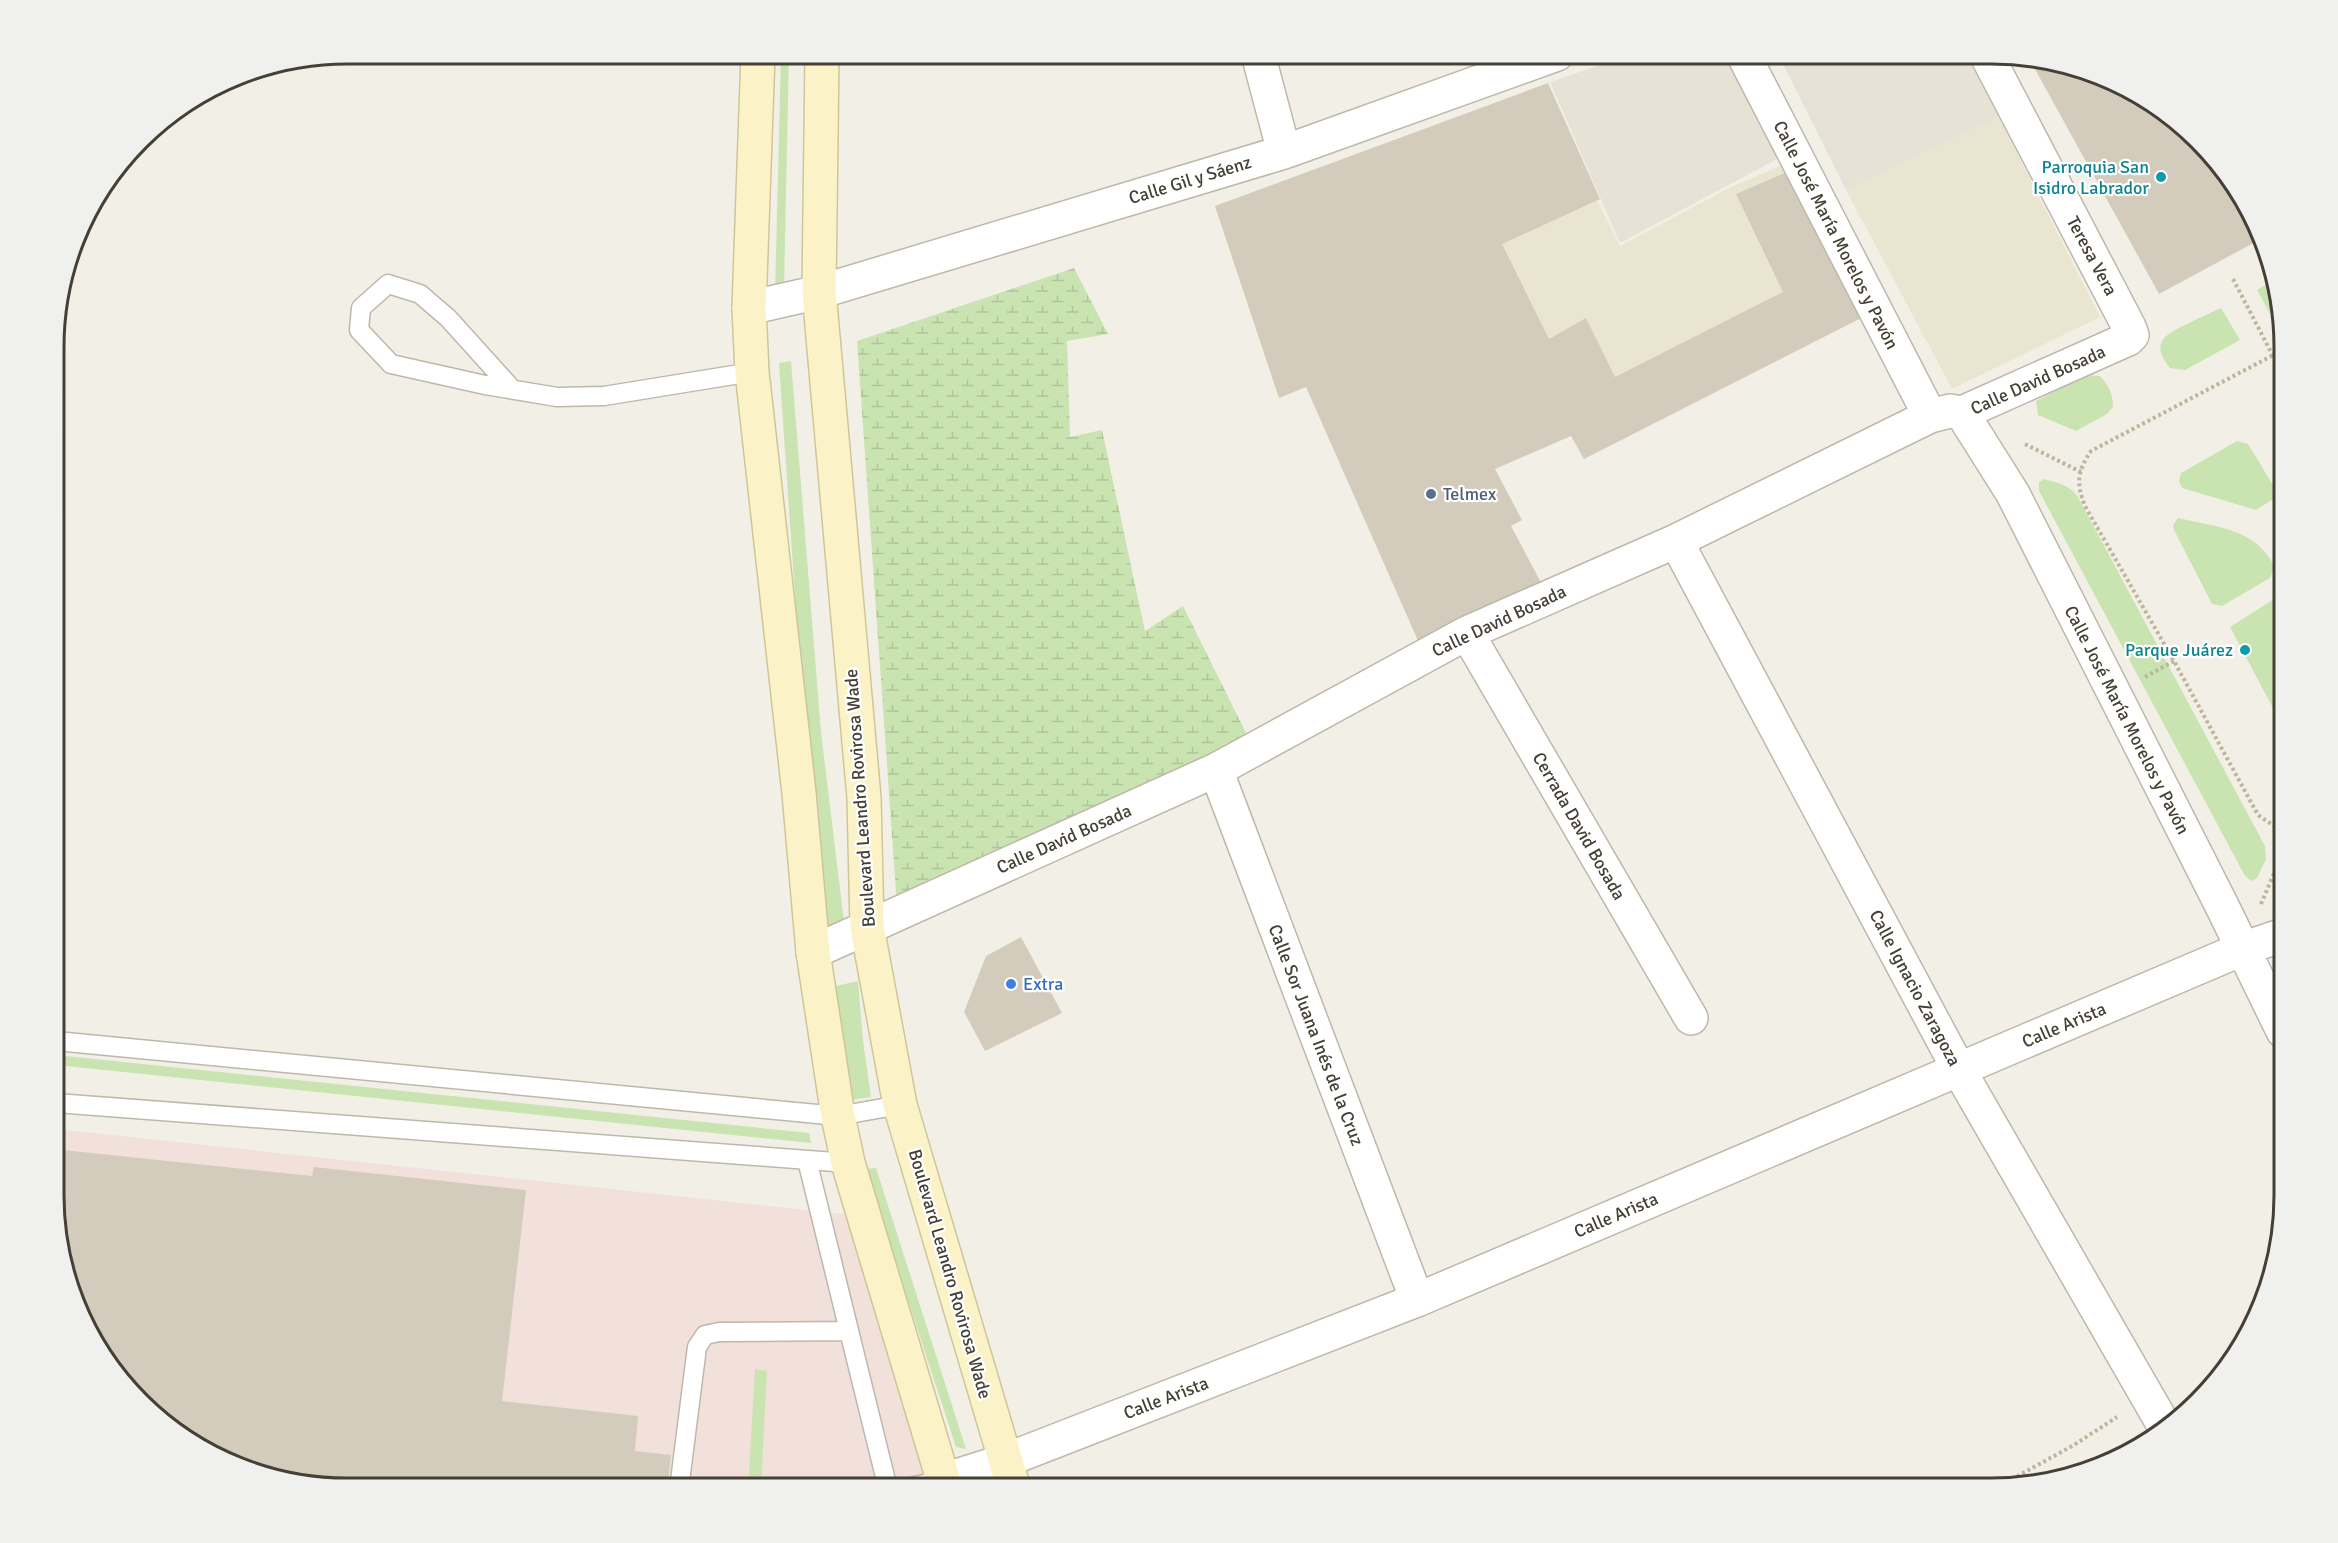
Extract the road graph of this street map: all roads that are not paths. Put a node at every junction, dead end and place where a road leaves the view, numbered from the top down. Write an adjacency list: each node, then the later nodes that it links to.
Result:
1 (758, 64): 9 (main road)
2 (822, 64): 8 (main road, Boulevard Leandro Rovirosa Wade)
3 (1261, 64): 7 (street)
4 (1529, 64): 7 (street, Calle Gil y Sáenz)
5 (1748, 64): 14 (street, Calle José María Morelos y Pavón)
6 (1991, 64): 10 (street, Teresa Vera)
7 (1284, 152): 8 (street, Calle Gil y Sáenz)
8 (819, 292): 9 (street, Calle Gil y Sáenz); 18 (main road, Boulevard Leandro Rovirosa Wade)
9 (748, 308): 11 (main road)
10 (2131, 331): 13 (street, Calle David Bosada)
11 (752, 372): 12 (lane); 21 (main road)
12 (513, 390): 12 (lane)
13 (1962, 413): 14 (street, Calle David Bosada); 20 (street, Calle José María Morelos y Pavón)
14 (1930, 416): 15 (street, Calle David Bosada)
15 (1676, 540): 16 (street, Calle David Bosada); 25 (street, Calle Ignacio Zaragoza)
16 (1467, 633): 17 (street, Calle David Bosada); 23 (street, Cerrada David Bosada)
17 (1216, 770): 18 (street, Calle David Bosada); 31 (street, Calle Sor Juana Inés de la Cruz)
18 (867, 927): 21 (street, Calle David Bosada); 27 (main road, Boulevard Leandro Rovirosa Wade)
19 (2274, 938): 20 (street, Calle Arista)
20 (2242, 949): 22 (street, Calle José María Morelos y Pavón); 25 (street, Calle Arista)
21 (813, 952): 28 (main road)
22 (2274, 1013)
23 (1691, 1018)
24 (64, 1042): 28 (lane)
25 (1959, 1070): 31 (street, Calle Arista); 33 (street, Calle Ignacio Zaragoza)
26 (64, 1104): 29 (lane)
27 (900, 1105): 28 (lane); 34 (main road, Boulevard Leandro Rovirosa Wade)
28 (838, 1116): 30 (main road)
29 (807, 1160): 30 (lane); 32 (lane)
30 (848, 1163): 37 (main road)
31 (1416, 1300): 34 (street, Calle Arista)
32 (849, 1331): 35 (lane); 36 (lane)
33 (2161, 1421)
34 (1009, 1475): 38 (street, Calle Arista)
35 (680, 1478)
36 (885, 1478)
37 (943, 1478)
38 (988, 1478)

